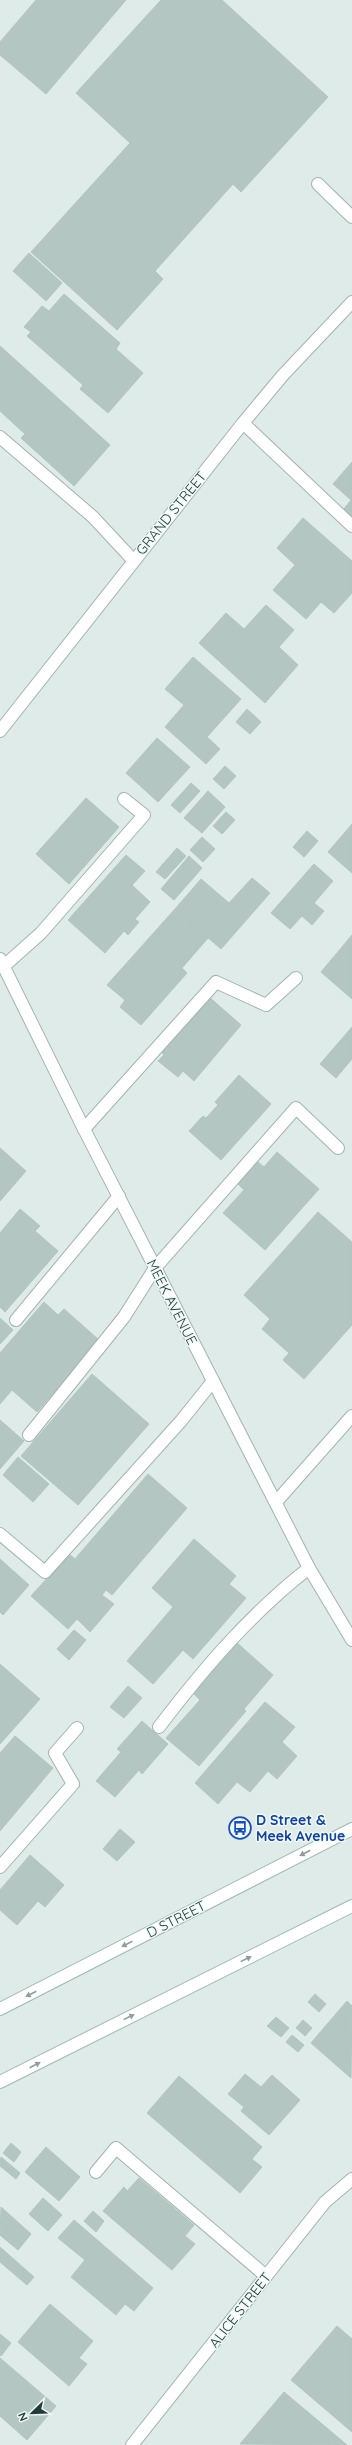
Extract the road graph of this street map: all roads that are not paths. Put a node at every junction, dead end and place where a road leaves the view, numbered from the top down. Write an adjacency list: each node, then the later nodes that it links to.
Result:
1 (318, 184): 2 (street)
2 (352, 217)
3 (352, 302): 4 (street, GRAND STREET)
4 (243, 423): 6 (street); 7 (street, GRAND STREET)
5 (0, 437): 7 (street)
6 (352, 526)
7 (133, 560): 8 (street, GRAND STREET)
8 (0, 732)
9 (124, 798): 10 (street)
10 (2, 963): 12 (street, MEEK AVENUE)
11 (296, 978): 12 (street)
12 (84, 1129): 14 (street, MEEK AVENUE)
13 (338, 1148): 15 (street)
14 (119, 1196): 15 (street, MEEK AVENUE); 16 (street)
15 (155, 1268): 17 (street, MEEK AVENUE); 19 (street)
16 (16, 1320)
17 (213, 1381): 20 (street, MEEK AVENUE); 21 (street)
18 (352, 1416): 20 (street)
19 (29, 1435)
20 (276, 1502): 22 (street, MEEK AVENUE)
21 (0, 1534)
22 (309, 1568): 23 (street, MEEK AVENUE); 24 (street)
23 (352, 1640)
24 (159, 1727)
25 (76, 1728): 27 (street)
26 (352, 1829): 29 (street, D STREET, one-way to 29)
27 (0, 1867)
28 (352, 1906): 30 (street, one-way to 28)
29 (0, 2010)
30 (0, 2082)
31 (96, 2172): 33 (street)
32 (352, 2179): 33 (street, ALICE STREET)
33 (266, 2276): 34 (street, ALICE STREET)
34 (132, 2445)

